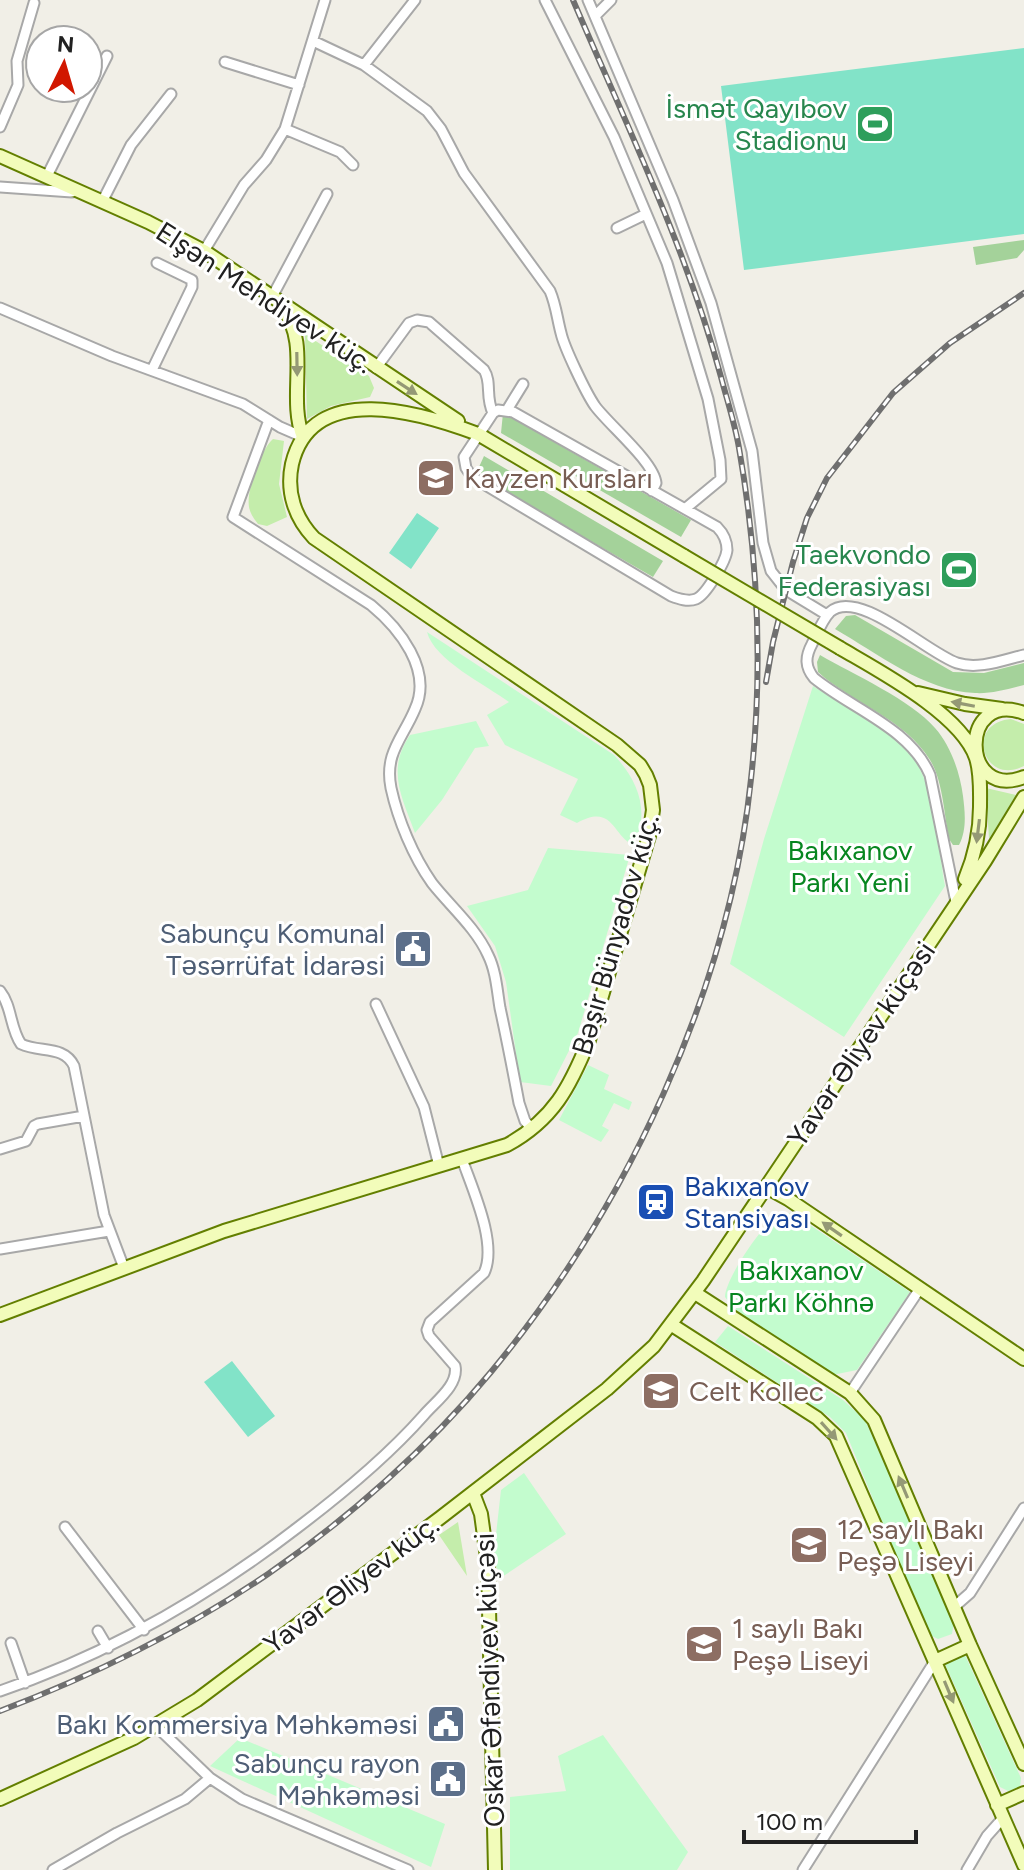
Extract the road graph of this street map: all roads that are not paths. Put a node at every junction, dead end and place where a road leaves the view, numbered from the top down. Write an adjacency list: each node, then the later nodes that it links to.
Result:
1 (325, 0): 8 (street)
2 (415, 0): 11 (street)
3 (545, 0): 23 (street)
4 (588, 0): 7 (street)
5 (611, 0): 7 (street)
6 (34, 3): 14 (street)
7 (595, 16): 39 (street)
8 (313, 41): 11 (street); 12 (street)
9 (107, 56): 18 (street)
10 (225, 62): 12 (street)
11 (364, 65): 37 (street)
12 (299, 85): 15 (street)
13 (171, 94): 22 (street)
14 (0, 127)
15 (285, 129): 17 (street); 25 (street)
16 (0, 156): 18 (main road, Elşən Mehdiyev küç.)
17 (353, 165)
18 (47, 176): 20 (main road, Elşən Mehdiyev küç.)
19 (0, 187): 20 (street)
20 (81, 192): 22 (main road, Elşən Mehdiyev küç.)
21 (327, 194): 27 (street)
22 (102, 202): 25 (main road, Elşən Mehdiyev küç.)
23 (646, 214): 24 (street); 38 (street)
24 (617, 228)
25 (204, 251): 27 (main road, Elşən Mehdiyev küç.)
26 (157, 263): 30 (street)
27 (272, 297): 29 (main road, Elşən Mehdiyev küç.); 36 (main road, one-way to 36)
28 (0, 308): 30 (street)
29 (376, 368): 33 (street); 35 (main road, Elşən Mehdiyev küç., one-way to 35)
30 (152, 370): 34 (street)
31 (523, 384): 32 (street)
32 (507, 410): 33 (street); 37 (street)
33 (493, 413): 35 (street)
34 (269, 420): 36 (street); 50 (street)
35 (478, 434): 36 (main road); 38 (street); 41 (main road, bridge)
36 (303, 437): 50 (main road, Bəşir Bünyadov küç.)
37 (652, 491): 38 (street)
38 (686, 508)
39 (827, 615): 40 (street); 46 (street)
40 (1024, 655)
41 (915, 692): 42 (main road, one-way to 41); 43 (main road)
42 (1020, 710): 43 (main road)
43 (976, 757): 44 (main road); 46 (main road, one-way to 46)
44 (1024, 777)
45 (1024, 797): 46 (main road)
46 (956, 902): 54 (main road, Yavər Əliyev küçəsi)
47 (0, 991): 49 (street)
48 (376, 1004): 53 (street)
49 (84, 1116): 51 (street); 55 (street)
50 (532, 1129): 52 (main road, Bəşir Bünyadov küç.)
51 (0, 1149)
52 (462, 1159): 53 (main road, Bəşir Bünyadov küç.); 68 (street)
53 (439, 1166): 57 (main road, Bəşir Bünyadov küç.)
54 (766, 1187): 58 (main road, one-way to 54); 59 (main road, Yavər Əliyev küç.)
55 (109, 1231): 56 (street); 57 (street)
56 (0, 1249)
57 (124, 1268): 60 (main road, Bəşir Bünyadov küç.)
58 (919, 1290): 62 (main road); 63 (street)
59 (695, 1293): 61 (main road, Yavər Əliyev küç.); 63 (main road)
60 (0, 1315)
61 (672, 1325): 64 (main road, Yavər Əliyev küç.); 73 (main road, one-way to 73)
62 (1024, 1359)
63 (850, 1393): 67 (main road, one-way to 63)
64 (473, 1493): 76 (main road, Yavər Əliyev küç.); 86 (main road, Oskar Əfəndiyev küçəsi)
65 (1024, 1508): 67 (street)
66 (65, 1527): 68 (street)
67 (954, 1607): 71 (main road)
68 (144, 1630): 72 (street)
69 (98, 1631): 72 (street)
70 (11, 1643): 74 (street)
71 (970, 1645): 73 (main road); 77 (main road)
72 (108, 1648): 74 (street)
73 (935, 1661): 81 (main road, one-way to 81); 87 (street)
74 (25, 1683): 75 (street)
75 (0, 1691)
76 (156, 1726): 78 (street); 80 (main road, Yavər Əliyev küç.)
77 (1024, 1764)
78 (210, 1778): 84 (street); 85 (street)
79 (1024, 1793): 81 (main road)
80 (0, 1799)
81 (997, 1805): 82 (main road)
82 (1003, 1818): 83 (main road); 88 (street)
83 (1024, 1865)
84 (53, 1870)
85 (408, 1870)
86 (495, 1870)
87 (803, 1870)
88 (967, 1870)

